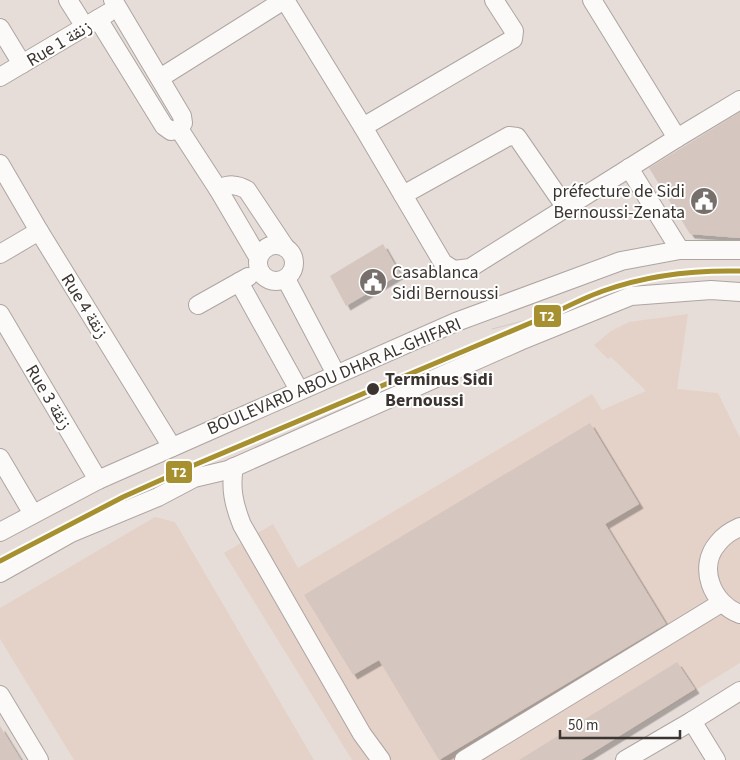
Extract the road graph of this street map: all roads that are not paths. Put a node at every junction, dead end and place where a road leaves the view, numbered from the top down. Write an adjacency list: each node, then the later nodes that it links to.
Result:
1 (68, 0): 6 (street)
2 (284, 0): 10 (street); 12 (street)
3 (592, 0): 14 (street)
4 (502, 2): 12 (street)
5 (115, 4): 6 (street, Rue 1 زنقة); 10 (street)
6 (91, 23): 8 (street, Rue 1 زنقة); 13 (street)
7 (0, 28): 8 (street)
8 (22, 64): 9 (street, Rue 1 زنقة)
9 (0, 78)
10 (160, 78): 13 (street)
11 (740, 100): 14 (street)
12 (363, 127): 18 (street)
13 (179, 129): 17 (street)
14 (677, 138): 16 (street)
15 (0, 164): 20 (street, Rue 4 زنقة)
16 (629, 168): 19 (street); 22 (street)
17 (218, 189): 21 (street); 25 (street)
18 (403, 196): 19 (street); 19 (street)
19 (566, 208)
20 (39, 231): 24 (street); 33 (street, Rue 4 زنقة)
21 (285, 247): 25 (street); 26 (street)
22 (680, 250): 23 (street, BOULEVARD ABOU DHAR AL-GHIFARI); 31 (street, BOULEVARD ABOU DHAR AL-GHIFARI)
23 (740, 250)
24 (0, 254)
25 (258, 264): 26 (street); 27 (street)
26 (286, 279): 31 (street)
27 (239, 282): 29 (street); 32 (street)
28 (740, 292): 35 (street)
29 (198, 305)
30 (0, 314): 36 (street, Rue 3 زنقة)
31 (336, 374): 32 (street, BOULEVARD ABOU DHAR AL-GHIFARI)
32 (299, 390): 33 (street, BOULEVARD ABOU DHAR AL-GHIFARI)
33 (172, 447): 36 (street, BOULEVARD ABOU DHAR AL-GHIFARI)
34 (0, 458): 37 (street)
35 (234, 467): 40 (street); 47 (street)
36 (98, 480): 37 (street, BOULEVARD ABOU DHAR AL-GHIFARI)
37 (32, 514): 39 (street, BOULEVARD ABOU DHAR AL-GHIFARI)
38 (740, 527): 41 (street)
39 (0, 532)
40 (0, 573)
41 (721, 603): 42 (street); 48 (street)
42 (740, 614)
43 (740, 690): 45 (street)
44 (0, 695): 46 (street)
45 (692, 721): 49 (street); 50 (street)
46 (39, 760)
47 (382, 760)
48 (464, 760)
49 (625, 760)
50 (716, 760)

